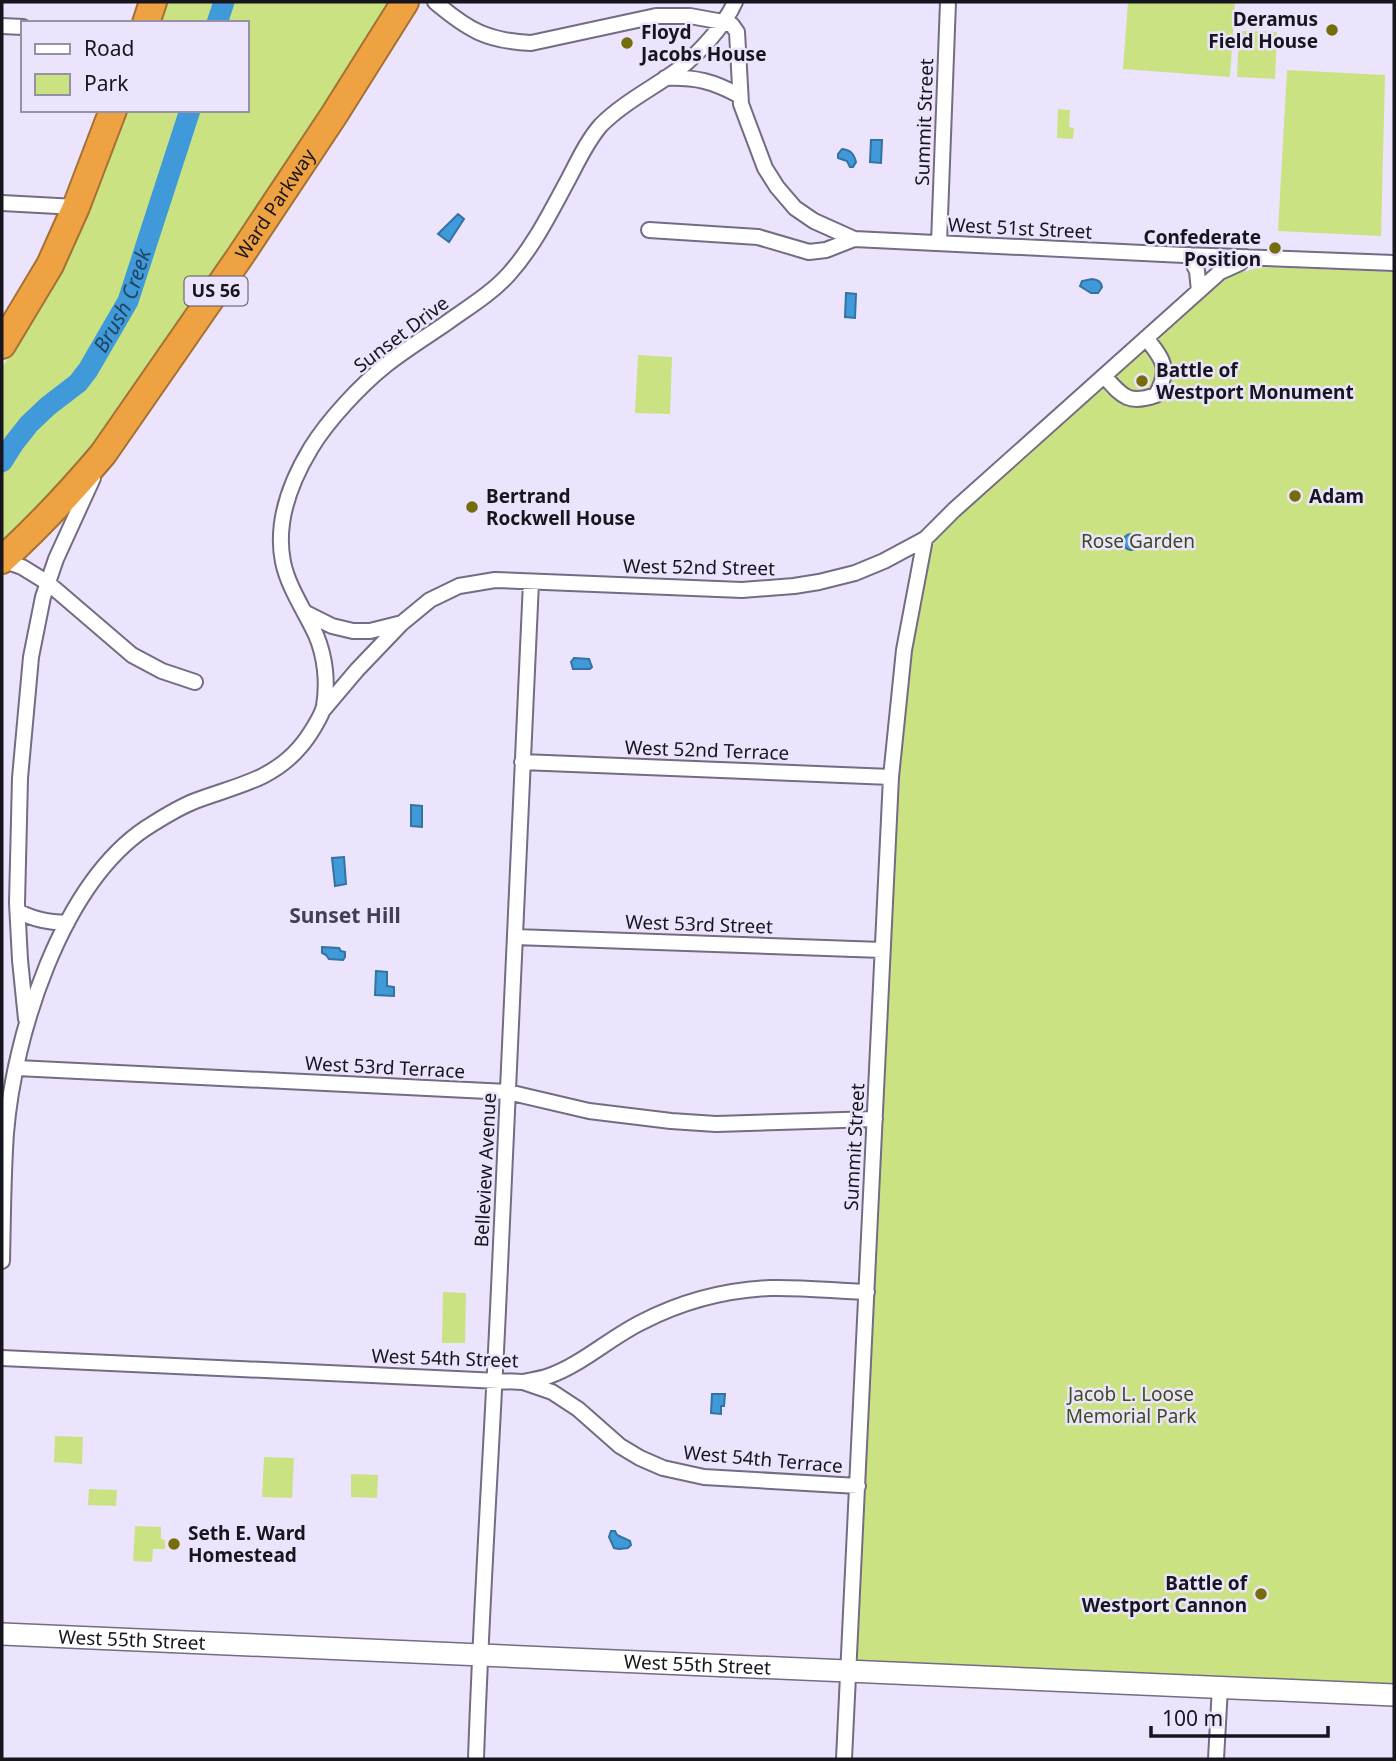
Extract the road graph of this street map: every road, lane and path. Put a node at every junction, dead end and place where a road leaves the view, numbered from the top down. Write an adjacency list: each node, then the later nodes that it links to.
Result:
1 (153, 2): 6 (highway)
2 (405, 2): 25 (highway, Ward Parkway / US 56)
3 (435, 2): 7 (street)
4 (735, 2): 7 (street, Sunset Drive)
5 (948, 2): 17 (street, Summit Street)
6 (146, 21)
7 (723, 22): 10 (street, Sunset Drive); 11 (street)
8 (2, 26): 9 (street)
9 (21, 27)
10 (664, 78): 11 (street); 30 (street, Sunset Drive)
11 (740, 96): 16 (street)
12 (112, 112): 14 (highway)
13 (2, 204): 14 (street)
14 (76, 207): 23 (highway)
15 (649, 230): 16 (street, West 51st Street)
16 (854, 239): 17 (street, West 51st Street)
17 (939, 243): 18 (street, West 51st Street)
18 (1189, 255): 19 (street, West 51st Street); 21 (street)
19 (1246, 257): 20 (street, West 51st Street); 21 (street, West 52nd Street)
20 (1394, 263)
21 (1199, 291): 22 (street, West 52nd Street)
22 (1146, 338): 24 (street, West 52nd Street); 24 (street)
23 (2, 345)
24 (1104, 376): 26 (street, West 52nd Street)
25 (103, 454): 27 (highway, Ward Parkway / US 56); 29 (street)
26 (925, 539): 28 (street, West 52nd Street); 35 (street, Summit Street)
27 (2, 560): 29 (street)
28 (531, 582): 31 (street, West 52nd Street); 34 (street, Belleview Avenue)
29 (48, 583): 32 (street); 36 (street)
30 (304, 612): 31 (street, West 52nd Street); 33 (street, Sunset Drive)
31 (402, 623): 33 (street, Sunset Drive)
32 (195, 682)
33 (324, 709): 37 (street, Sunset Drive)
34 (522, 762): 35 (street, West 52nd Terrace); 38 (street, Belleview Avenue)
35 (891, 777): 39 (street, Summit Street)
36 (18, 911): 37 (street); 40 (street)
37 (67, 923): 40 (street, Sunset Drive)
38 (514, 937): 39 (street, West 53rd Street); 42 (street, Belleview Avenue)
39 (882, 950): 44 (street, Summit Street)
40 (27, 1024): 41 (street, Sunset Drive)
41 (17, 1068): 42 (street, West 53rd Terrace); 43 (street, Sunset Drive)
42 (508, 1092): 44 (street, West 53rd Terrace); 48 (street, Belleview Avenue)
43 (7, 1093): 45 (street, Sunset Drive)
44 (875, 1119): 46 (street, Summit Street)
45 (2, 1261)
46 (867, 1292): 49 (street, West 54th Street); 50 (street, Summit Street)
47 (2, 1358): 48 (street, West 54th Street)
48 (494, 1380): 49 (street, West 54th Street); 52 (street, Belleview Avenue)
49 (523, 1382): 50 (street, West 54th Terrace)
50 (858, 1486): 53 (street, Summit Street)
51 (2, 1634): 52 (main road, West 55th Street)
52 (479, 1654): 53 (main road, West 55th Street); 56 (street, Belleview Avenue)
53 (847, 1671): 54 (main road, West 55th Street); 57 (street, Summit Street)
54 (1220, 1687): 55 (main road, West 55th Street); 58 (street)
55 (1394, 1695)
56 (476, 1759)
57 (844, 1759)
58 (1216, 1759)

